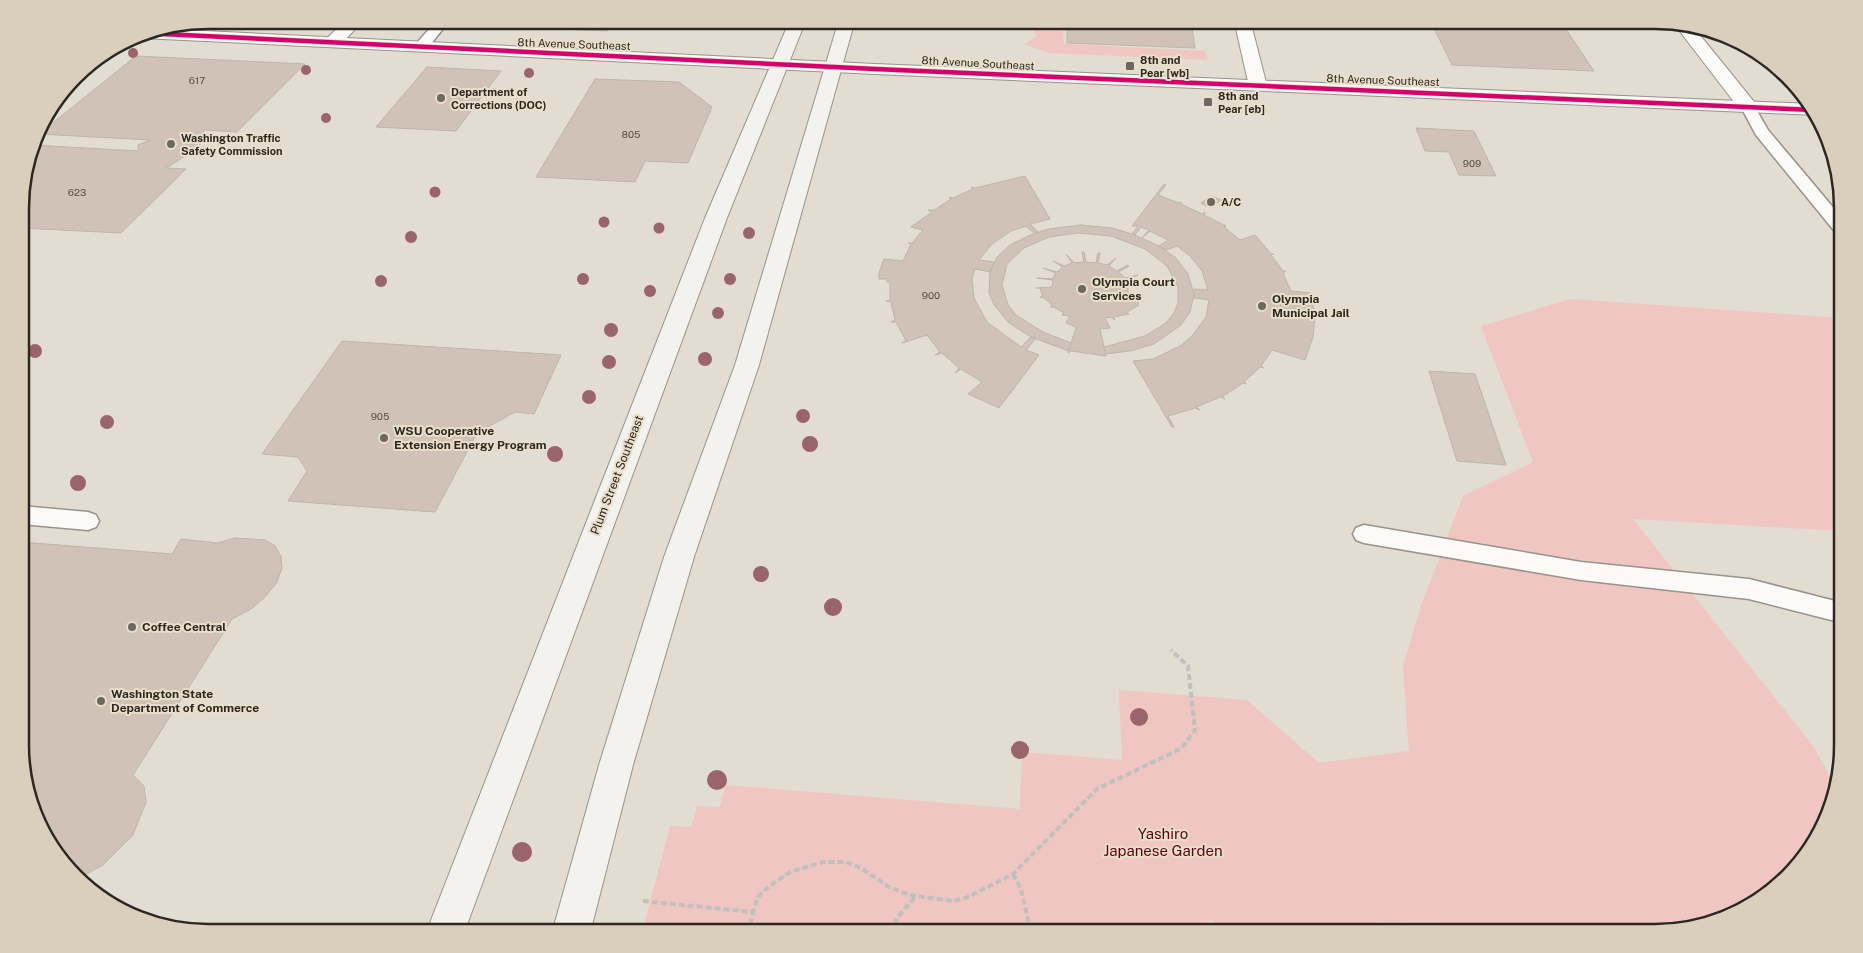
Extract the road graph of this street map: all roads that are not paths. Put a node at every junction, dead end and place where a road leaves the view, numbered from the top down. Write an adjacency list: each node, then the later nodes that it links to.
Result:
1 (347, 29): 8 (street)
2 (436, 29): 9 (lane)
3 (794, 29): 10 (main road, Plum Street Southeast)
4 (844, 29): 11 (main road)
5 (1244, 29): 12 (street)
6 (1687, 32): 13 (street)
7 (164, 34): 8 (street, 8th Avenue Southeast)
8 (332, 43): 9 (street, 8th Avenue Southeast)
9 (421, 47): 10 (street, 8th Avenue Southeast)
10 (780, 64): 11 (street, 8th Avenue Southeast); 20 (main road, Plum Street Southeast)
11 (833, 66): 12 (street, 8th Avenue Southeast); 21 (main road)
12 (1258, 86): 13 (street, 8th Avenue Southeast)
13 (1748, 107): 14 (street, 8th Avenue Southeast); 15 (lane)
14 (1805, 110)
15 (1834, 219)
16 (29, 516): 17 (lane)
17 (88, 522)
18 (1364, 534): 19 (lane)
19 (1834, 611)
20 (448, 924)
21 (573, 924)

